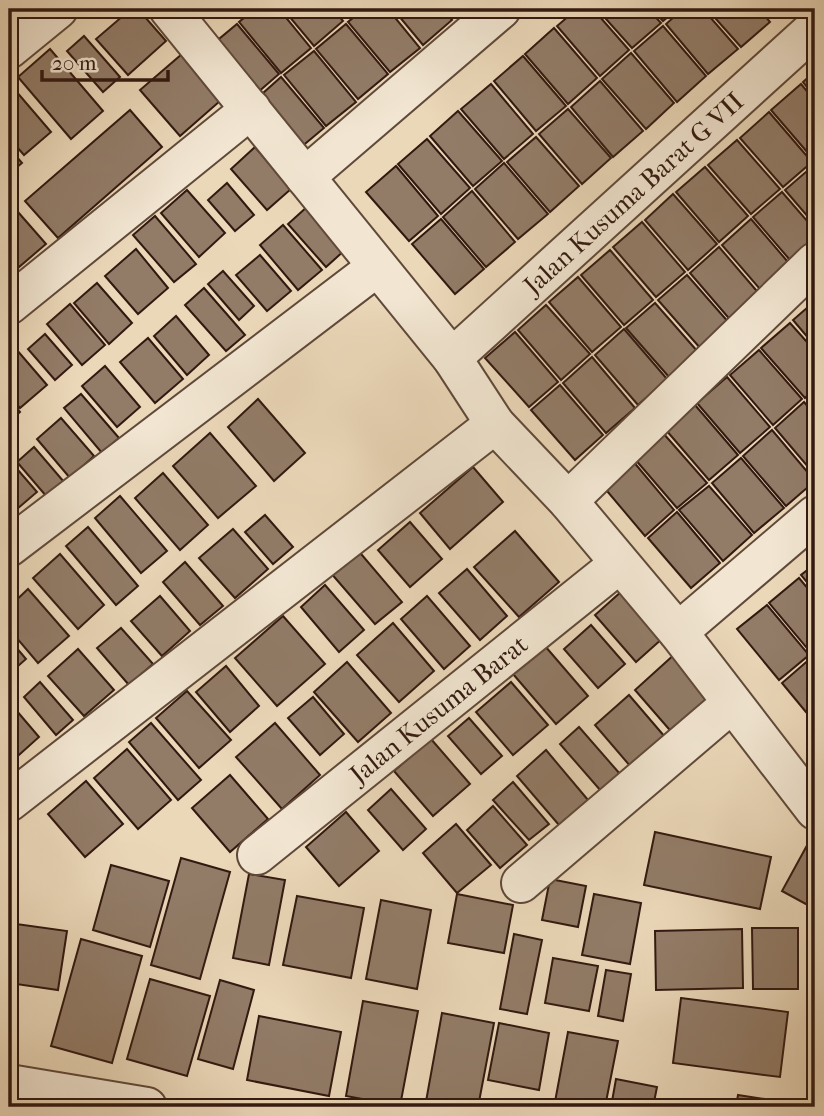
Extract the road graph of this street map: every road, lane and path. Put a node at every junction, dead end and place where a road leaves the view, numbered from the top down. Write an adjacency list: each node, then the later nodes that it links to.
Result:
1 (58, 9): 5 (street)
2 (500, 9): 7 (street)
3 (185, 14): 6 (street)
4 (815, 28): 11 (street, Jalan Kusuma Barat G VII)
5 (9, 49)
6 (251, 109): 7 (street); 10 (street)
7 (305, 177): 9 (street)
8 (815, 262): 13 (street)
9 (377, 267): 11 (street); 15 (street)
10 (9, 305)
11 (452, 358): 12 (street)
12 (495, 424): 13 (street); 20 (street)
13 (568, 500): 16 (street)
14 (815, 515): 17 (street)
15 (9, 547)
16 (619, 564): 17 (street); 21 (street, Jalan Kusuma Barat)
17 (678, 632): 18 (street)
18 (732, 703): 19 (street); 22 (street)
19 (808, 785)
20 (9, 802)
21 (257, 855)
22 (521, 883)
23 (9, 1084): 24 (street)
24 (71, 1101): 25 (street)
25 (148, 1107)

